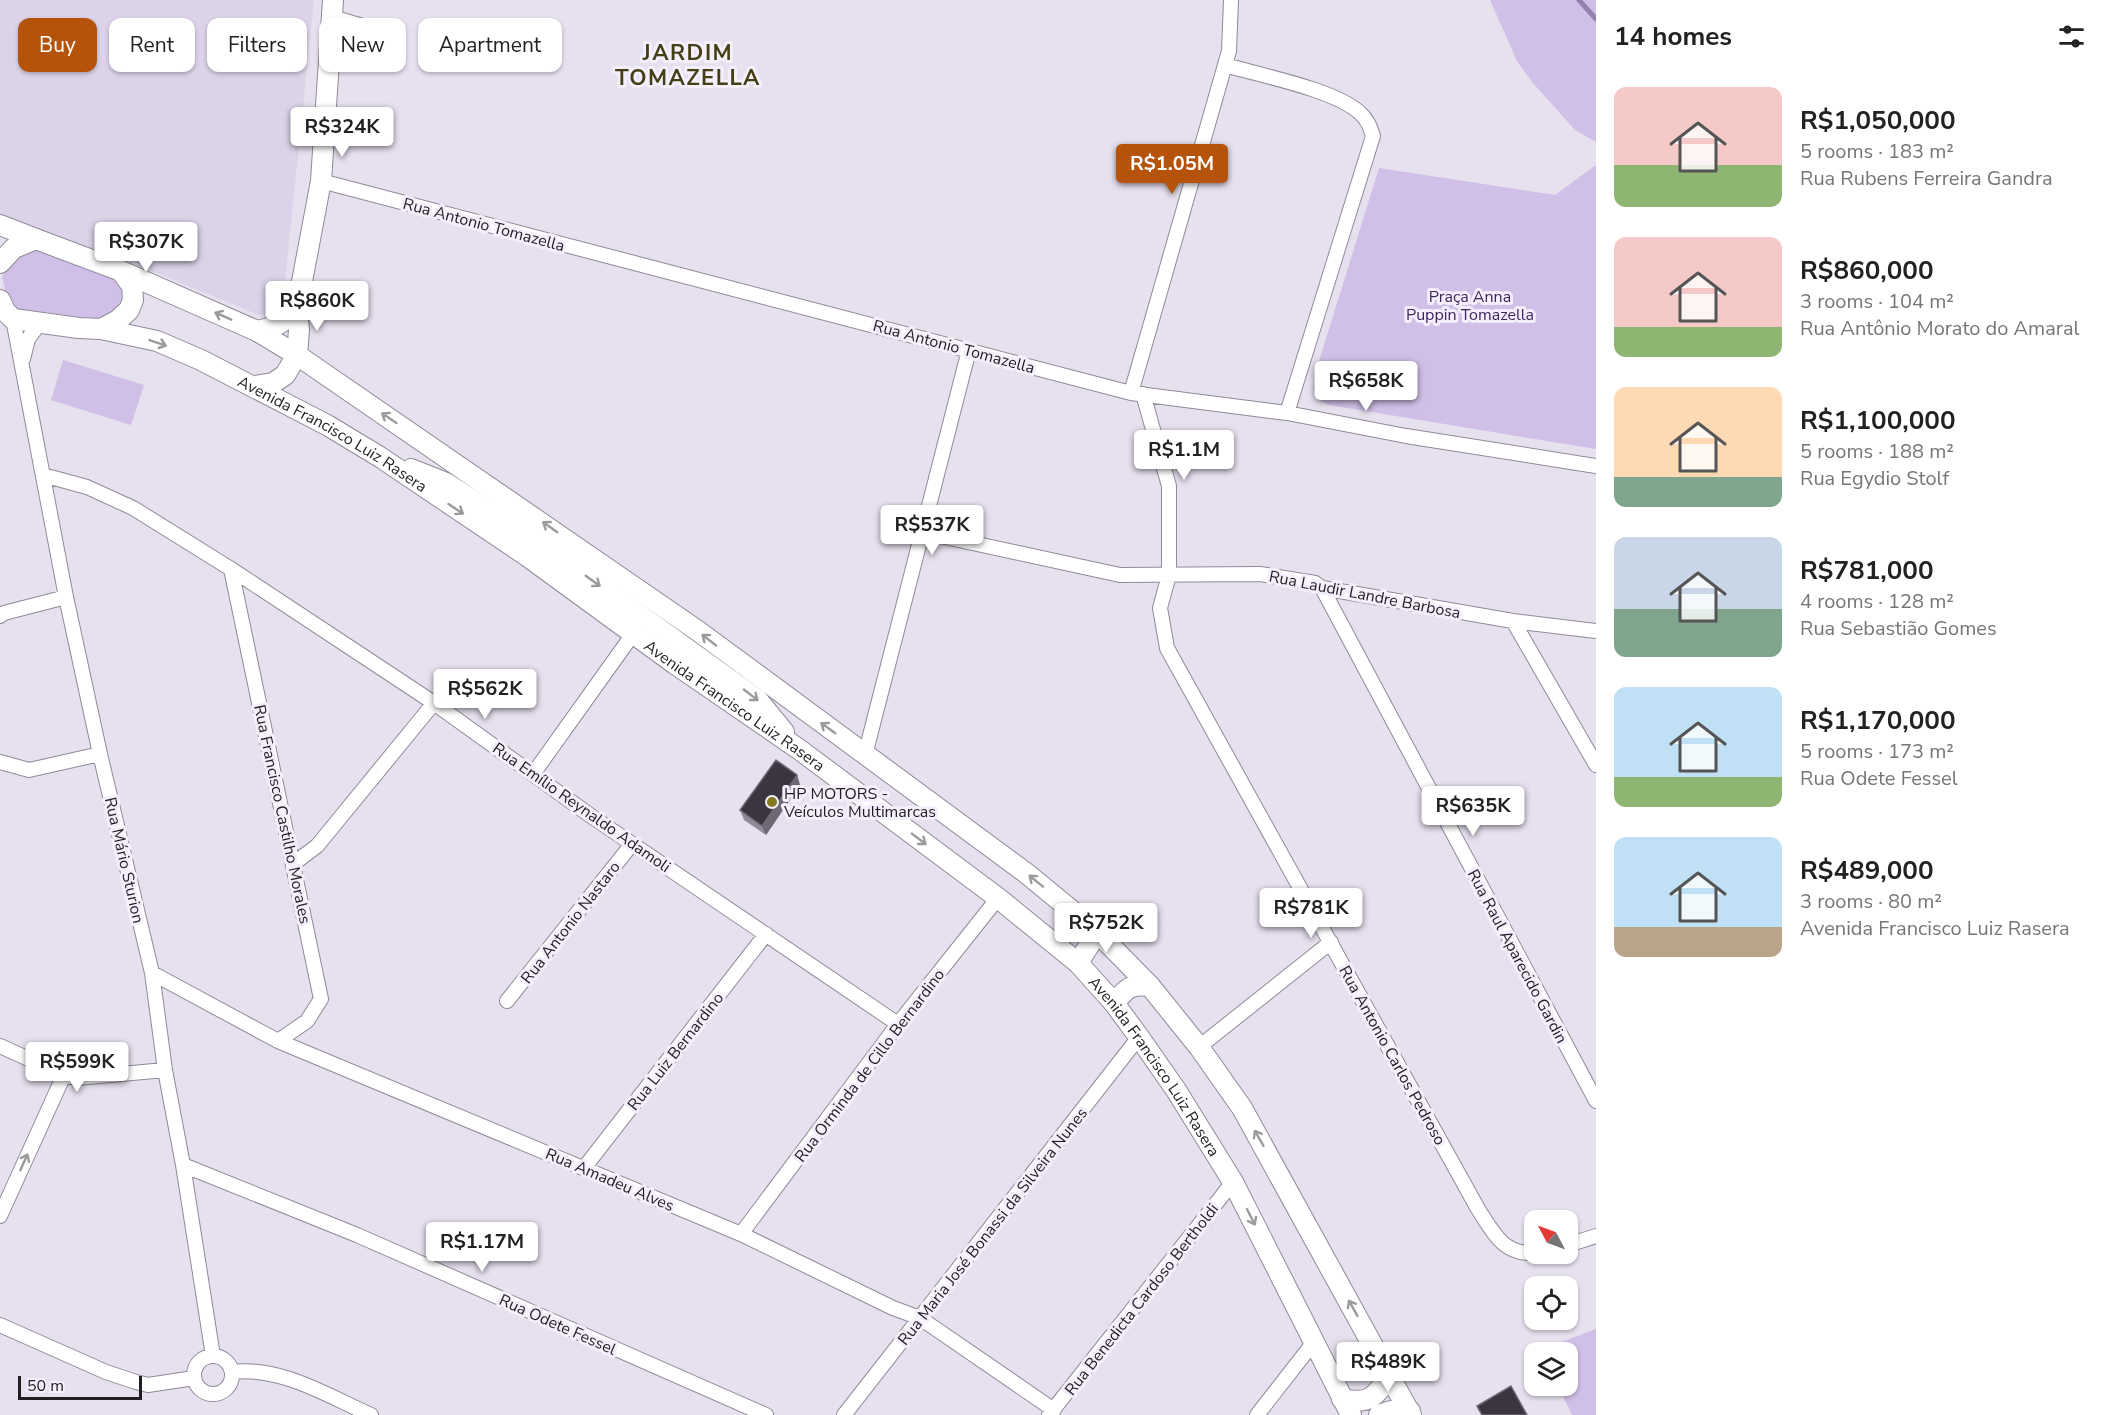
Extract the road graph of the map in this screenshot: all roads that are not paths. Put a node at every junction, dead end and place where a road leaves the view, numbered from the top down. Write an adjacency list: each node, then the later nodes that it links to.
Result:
1 (1232, 0): 4 (street)
2 (333, 9): 3 (street); 5 (street)
3 (354, 18)
4 (1225, 65): 20 (street); 21 (street)
5 (321, 181): 11 (street); 16 (street, Rua Antonio Tomazella)
6 (0, 225): 7 (street)
7 (31, 240): 8 (street); 9 (street); 10 (street)
8 (0, 244)
9 (0, 263)
10 (121, 271): 14 (street); 15 (street, one-way to 10)
11 (297, 308): 15 (street); 17 (street)
12 (5, 313): 13 (street, Avenida Francisco Luiz Rasera); 18 (street, Rua Mário Sturion)
13 (39, 324): 14 (street, Avenida Francisco Luiz Rasera); 18 (street, Rua Mário Sturion)
14 (101, 329): 19 (street, Avenida Francisco Luiz Rasera, one-way to 19)
15 (257, 331): 17 (street)
16 (969, 350): 20 (street, Rua Antonio Tomazella); 25 (street)
17 (297, 355): 19 (street); 37 (street, one-way to 17)
18 (22, 367): 24 (street, Rua Mário Sturion)
19 (255, 386): 22 (street, Avenida Francisco Luiz Rasera)
20 (1137, 393): 21 (street, Rua Antonio Tomazella); 27 (street, Rua Antonio Carlos Pedroso)
21 (1287, 413): 23 (street, Rua Antonio Tomazella)
22 (380, 458): 33 (street, Avenida Francisco Luiz Rasera, one-way to 33); 35 (street, one-way to 35)
23 (1596, 466)
24 (43, 475): 26 (street, Rua Emílio Reynaldo Adamoli); 29 (street, Rua Mário Sturion)
25 (922, 532): 27 (street, Rua Laudir Landre Barbosa); 37 (street)
26 (231, 569): 34 (street, Rua Emílio Reynaldo Adamoli); 42 (street, Rua Francisco Castilho Morales)
27 (1169, 575): 28 (street, Rua Laudir Landre Barbosa); 46 (street, Rua Antonio Carlos Pedroso)
28 (1322, 588): 31 (street, Rua Laudir Landre Barbosa); 59 (street, Rua Raul Aparecido Gardin)
29 (66, 597): 30 (street); 36 (street, Rua Mário Sturion)
30 (0, 616)
31 (1513, 621): 32 (street, Rua Laudir Landre Barbosa); 39 (street)
32 (1596, 631)
33 (633, 634): 35 (street, Avenida Francisco Luiz Rasera); 40 (street)
34 (434, 703): 40 (street, Rua Emílio Reynaldo Adamoli); 42 (street)
35 (800, 750): 43 (street, Avenida Francisco Luiz Rasera, one-way to 43)
36 (100, 754): 38 (street); 48 (street, Rua Mário Sturion)
37 (865, 755): 44 (street, one-way to 37)
38 (0, 762)
39 (1596, 765)
40 (533, 774): 41 (street, Rua Emílio Reynaldo Adamoli)
41 (632, 844): 45 (street, Rua Emílio Reynaldo Adamoli); 50 (street, Rua Antonio Nastaro)
42 (293, 864): 54 (street, Rua Francisco Castilho Morales)
43 (998, 898): 47 (street, Avenida Francisco Luiz Rasera); 52 (street, Rua Orminda de Cillo Bernardino)
44 (1093, 928): 47 (street); 49 (street)
45 (766, 934): 52 (street, Rua Emílio Reynaldo Adamoli); 61 (street, Rua Luiz Bernardino)
46 (1331, 942): 56 (street); 67 (street, Rua Antonio Carlos Pedroso)
47 (1078, 963): 51 (street, Avenida Francisco Luiz Rasera)
48 (152, 973): 54 (street, Rua Amadeu Alves); 57 (street, Rua Mário Sturion)
49 (1150, 986): 51 (street); 56 (street)
50 (507, 1001)
51 (1114, 1003): 53 (street, Avenida Francisco Luiz Rasera)
52 (898, 1024): 64 (street, Rua Orminda de Cillo Bernardino)
53 (1139, 1037): 62 (street, Avenida Francisco Luiz Rasera); 68 (street, Rua Maria José Bonassi da Silveira Nunes)
54 (278, 1041): 61 (street, Rua Amadeu Alves)
55 (0, 1046): 58 (street)
56 (1199, 1047): 73 (street, one-way to 56)
57 (165, 1070): 58 (street); 60 (street, Rua Mário Sturion)
58 (64, 1075): 63 (street, one-way to 58)
59 (1596, 1101)
60 (183, 1165): 71 (street, Rua Mário Sturion); 79 (street, Rua Odete Fessel)
61 (584, 1168): 64 (street, Rua Amadeu Alves)
62 (1233, 1182): 70 (street, Avenida Francisco Luiz Rasera, one-way to 70); 76 (street, Rua Benedicta Cardoso Bertholdi)
63 (0, 1216)
64 (741, 1234): 68 (street, Rua Amadeu Alves)
65 (1596, 1236): 66 (street)
66 (1578, 1242)
67 (1524, 1254)
68 (920, 1318): 76 (street, Rua Amadeu Alves); 80 (street, Rua Maria José Bonassi da Silveira Nunes)
69 (0, 1325): 74 (street)
70 (1314, 1342): 75 (street, Avenida Francisco Luiz Rasera); 81 (street)
71 (213, 1356): 72 (street); 74 (street)
72 (232, 1372): 74 (street); 78 (street)
73 (1390, 1375): 75 (street); 77 (street)
74 (194, 1378)
75 (1346, 1407)
76 (1052, 1412)
77 (1411, 1413): 82 (street)
78 (371, 1415)
79 (766, 1415)
80 (844, 1415)
81 (1257, 1415)
82 (1379, 1415)

